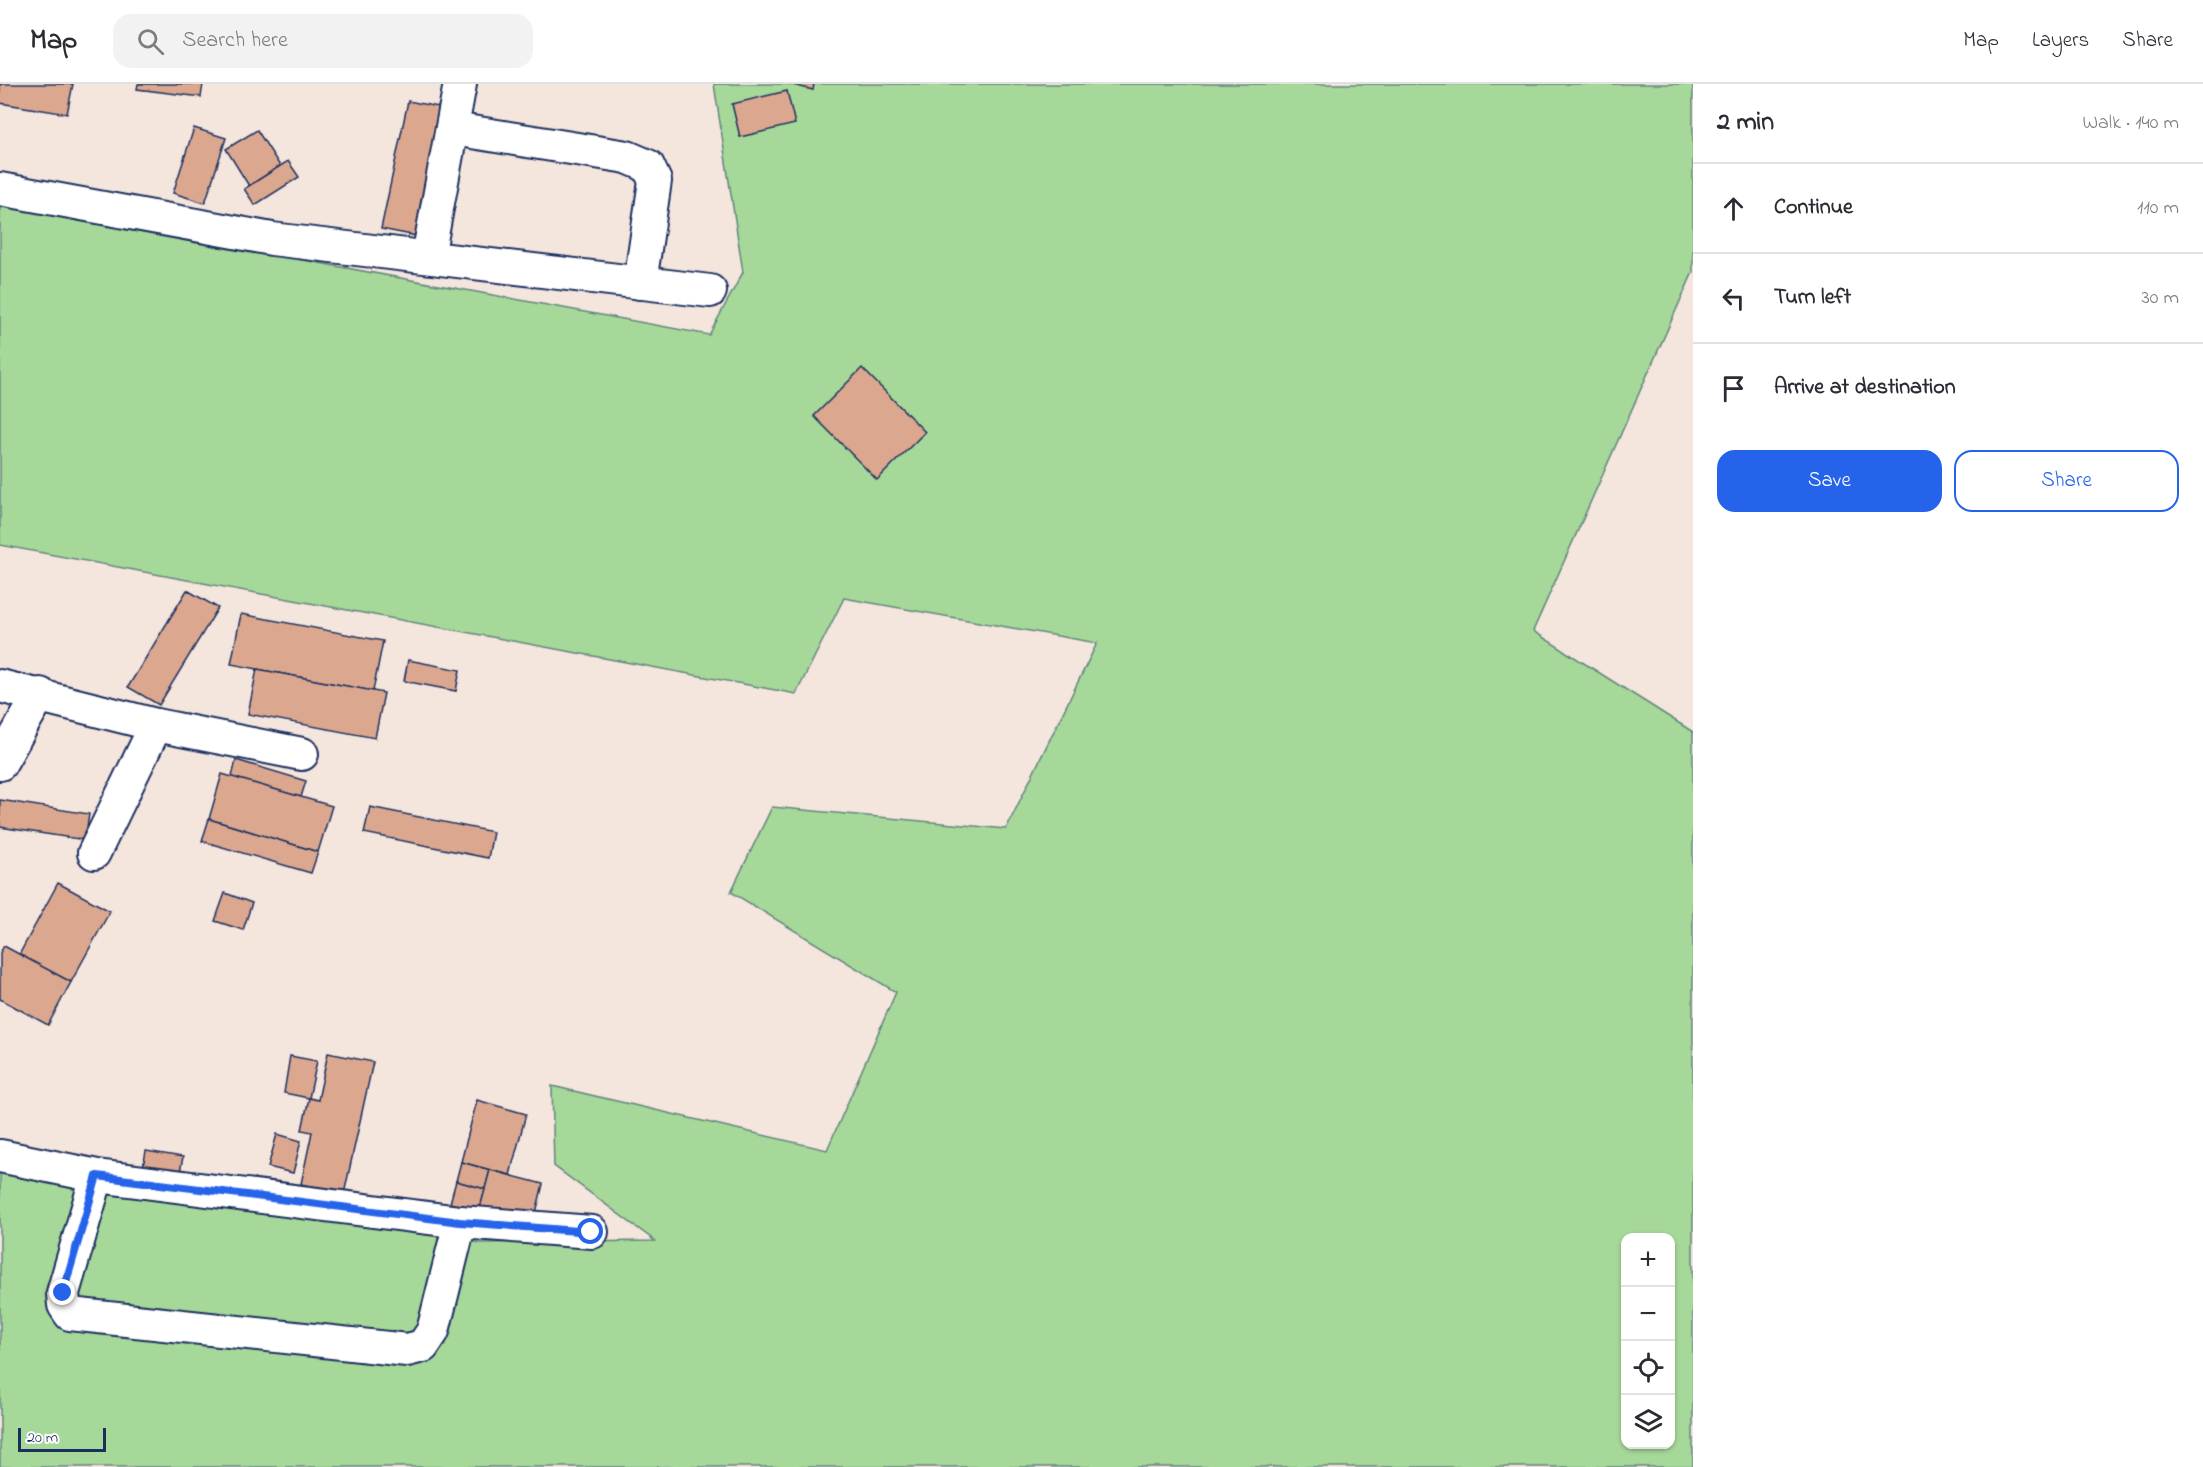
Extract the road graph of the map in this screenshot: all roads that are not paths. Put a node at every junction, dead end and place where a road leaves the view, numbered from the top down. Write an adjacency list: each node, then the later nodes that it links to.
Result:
1 (459, 84): 2 (street)
2 (453, 129): 4 (street); 5 (street)
3 (0, 189): 4 (street)
4 (428, 257): 5 (street)
5 (640, 282): 6 (street)
6 (710, 291)
7 (0, 686): 8 (street)
8 (40, 694): 9 (street); 11 (street)
9 (156, 725): 10 (street); 12 (street)
10 (302, 754)
11 (0, 764)
12 (94, 853)
13 (0, 1156): 14 (street)
14 (97, 1176): 15 (street); 15 (street)
15 (460, 1222): 16 (street)
16 (591, 1232)

